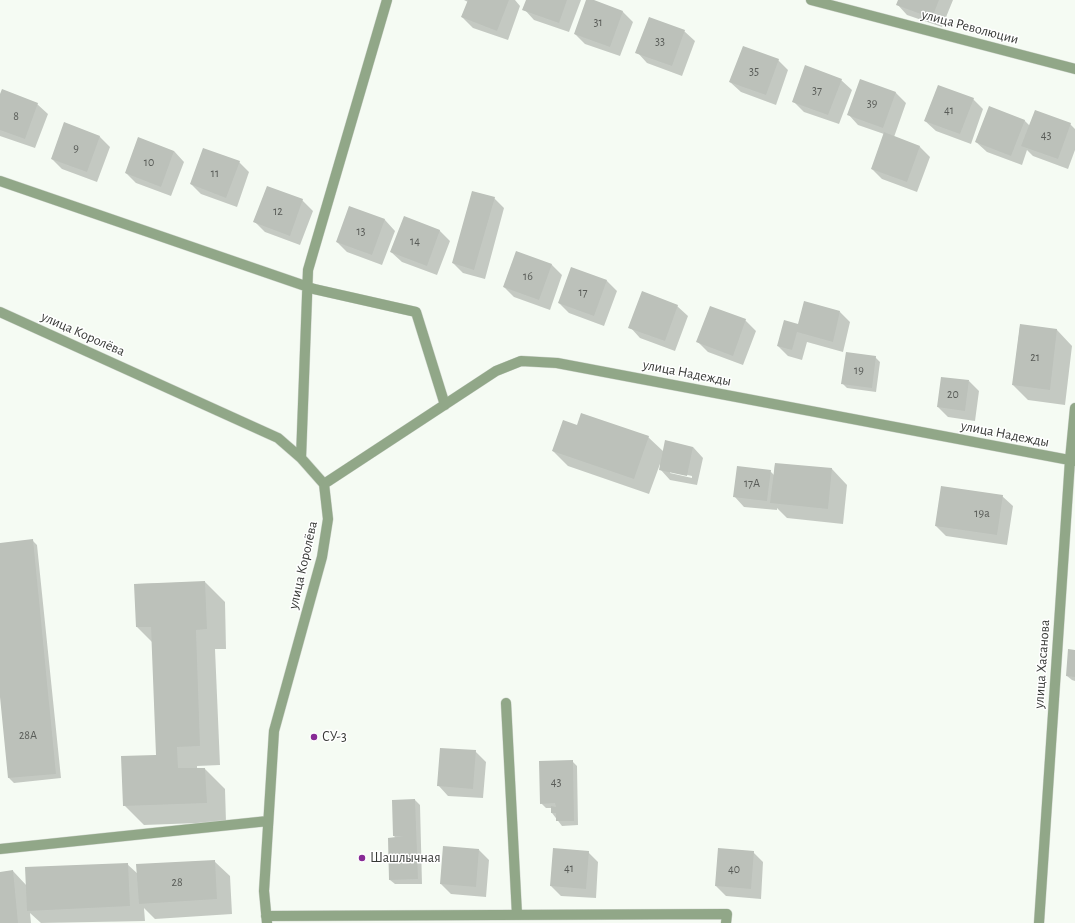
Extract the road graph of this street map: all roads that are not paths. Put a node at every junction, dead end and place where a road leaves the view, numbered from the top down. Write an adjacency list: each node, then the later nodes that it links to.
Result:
1 (387, 0): 5 (street)
2 (811, 0): 3 (street, улица Революции)
3 (1075, 69)
4 (0, 181): 5 (street)
5 (307, 287): 7 (street); 9 (street)
6 (0, 312): 9 (street, улица Королёва)
7 (445, 405): 10 (street, улица Надежды); 11 (street, улица Надежды)
8 (1075, 408): 10 (street, улица Хасанова)
9 (301, 458): 11 (street, улица Королёва)
10 (1072, 460): 18 (street, улица Хасанова)
11 (324, 484): 13 (street, улица Королёва)
12 (506, 703): 15 (street)
13 (268, 821): 14 (street); 17 (street, улица Королёва)
14 (0, 849)
15 (518, 915): 16 (street); 17 (street)
16 (726, 918)
17 (266, 919)
18 (1039, 923)

